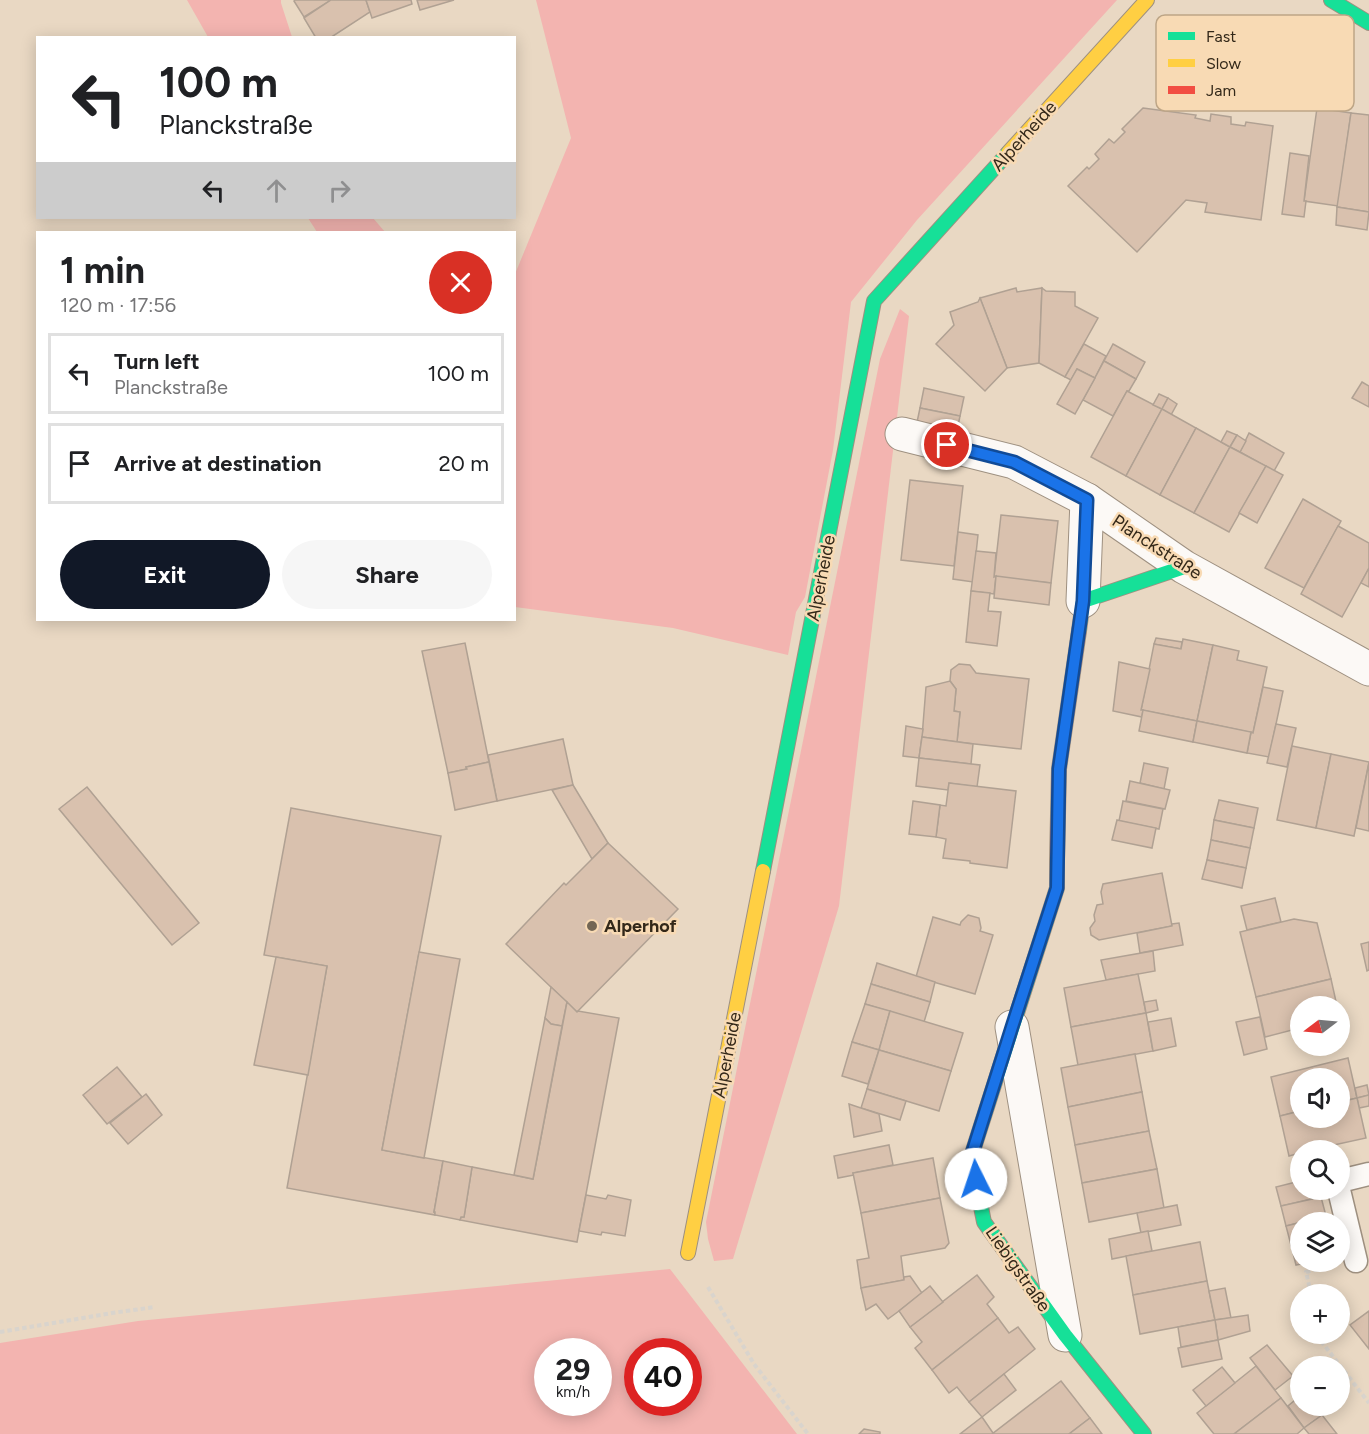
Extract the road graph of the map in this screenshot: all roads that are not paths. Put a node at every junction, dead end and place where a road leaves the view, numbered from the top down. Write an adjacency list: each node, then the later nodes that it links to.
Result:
1 (1147, 0): 13 (street, Alperheide)
2 (1331, 0): 3 (street)
3 (1369, 23)
4 (902, 434): 5 (street, Planckstraße)
5 (1087, 500): 6 (street, Planckstraße); 7 (street, Liebigstraße)
6 (1184, 567): 7 (street); 8 (street, Planckstraße)
7 (1083, 601): 9 (street, Liebigstraße)
8 (1369, 669)
9 (1012, 1027): 15 (street, Liebigstraße); 15 (street, Liebigstraße)
10 (1369, 1174): 11 (lane)
11 (1350, 1179)
12 (1340, 1200): 14 (lane)
13 (688, 1253)
14 (1356, 1262)
15 (1065, 1335): 16 (street, Liebigstraße)
16 (1144, 1434)

